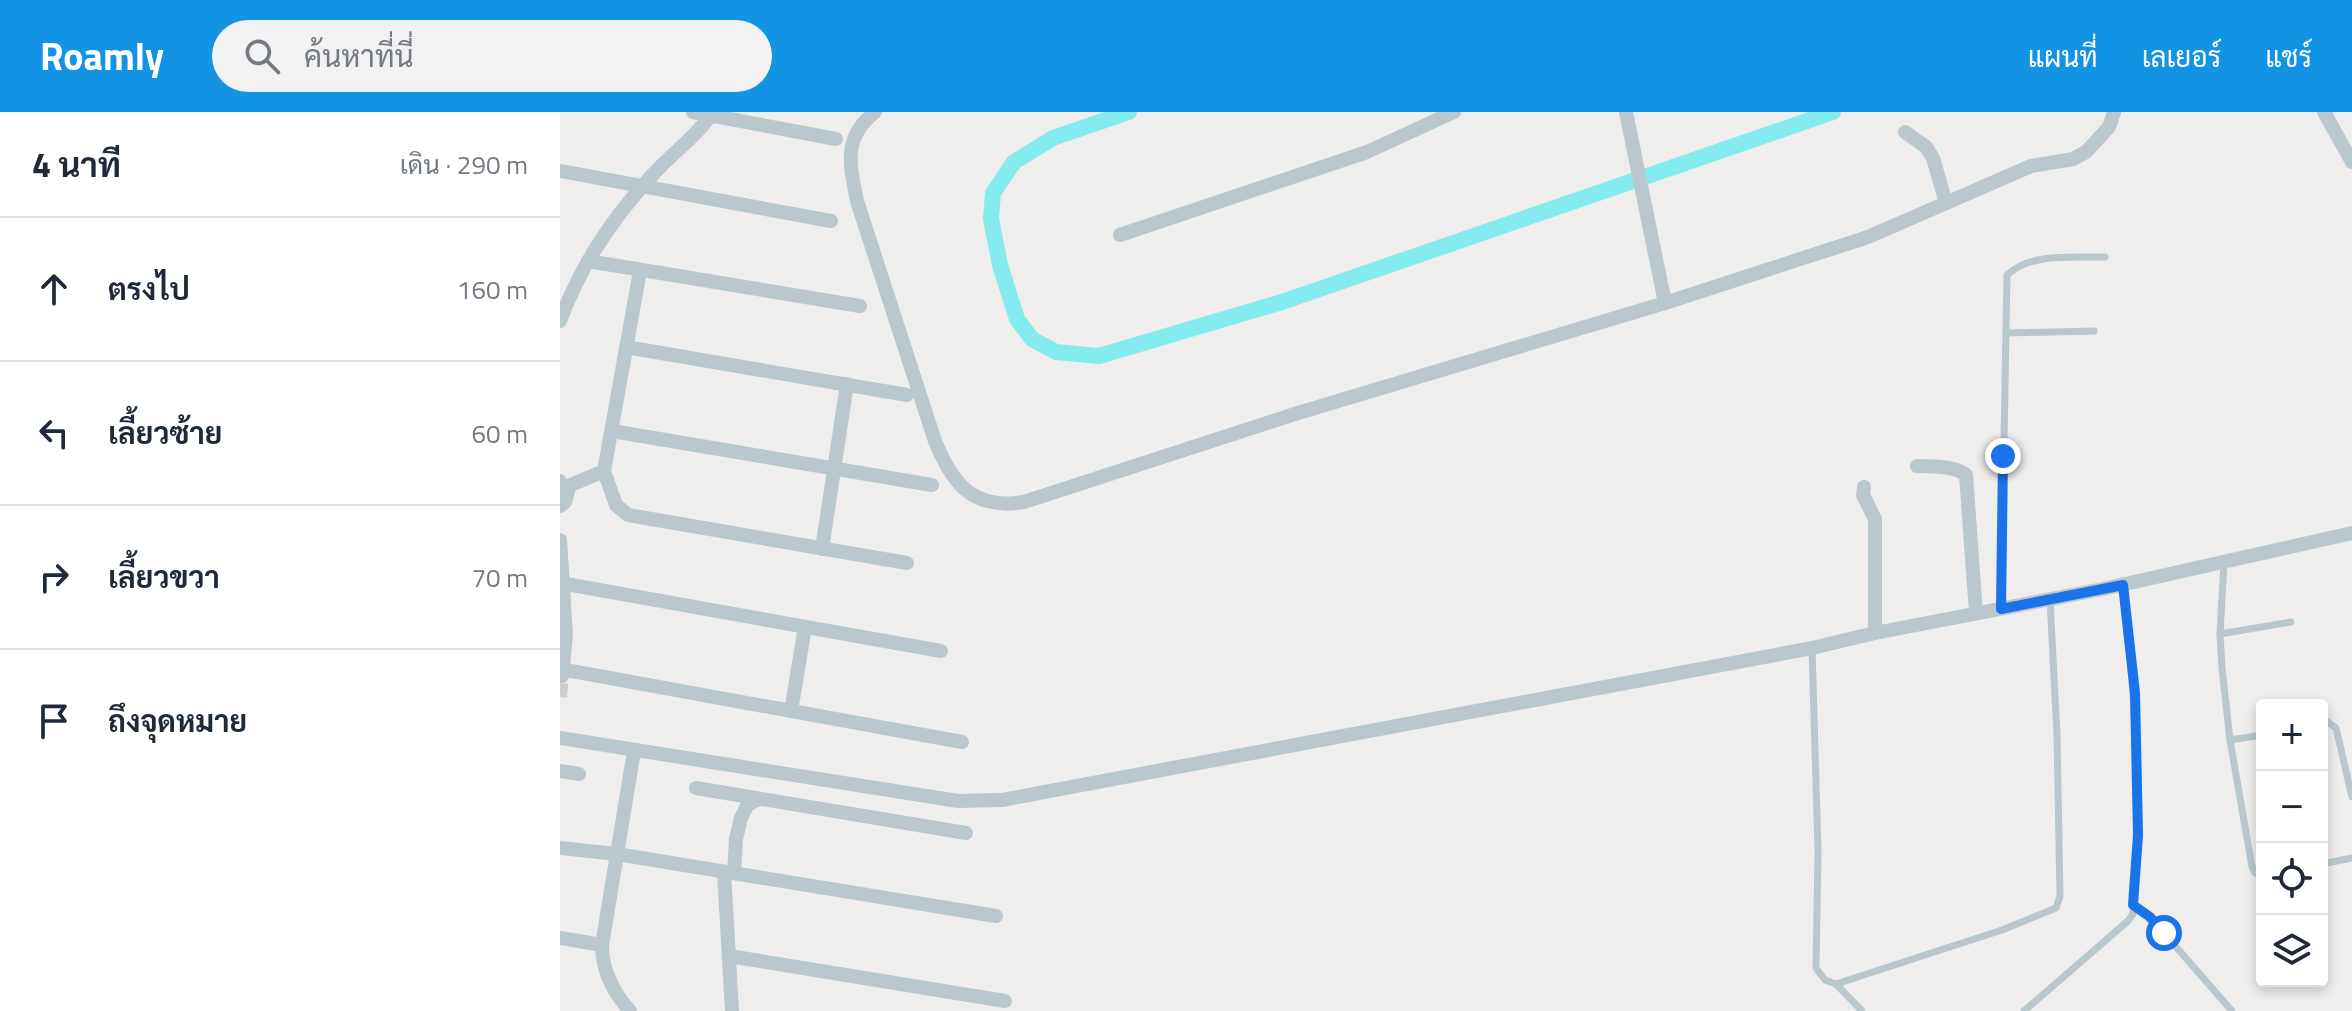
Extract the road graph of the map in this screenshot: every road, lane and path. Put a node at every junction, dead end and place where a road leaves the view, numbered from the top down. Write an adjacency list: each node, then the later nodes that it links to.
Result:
1 (693, 112): 7 (street)
2 (875, 112): 19 (street)
3 (1454, 112): 15 (street)
4 (1626, 112): 19 (street)
5 (2114, 112): 13 (street)
6 (2324, 112): 10 (street)
7 (712, 114): 9 (street); 12 (street)
8 (1905, 132): 13 (street)
9 (836, 139)
10 (2352, 162)
11 (560, 171): 12 (street)
12 (644, 187): 14 (street); 17 (street)
13 (1946, 203): 19 (street)
14 (831, 221)
15 (1120, 235)
16 (2105, 257): 23 (lane)
17 (588, 261): 18 (street); 21 (street)
18 (640, 271): 20 (street); 24 (street)
19 (1665, 303)
20 (860, 306)
21 (560, 321)
22 (2094, 331): 23 (lane)
23 (2006, 333): 43 (lane)
24 (626, 347): 25 (street); 27 (street)
25 (847, 384): 26 (street); 29 (street)
26 (907, 395)
27 (612, 431): 29 (street); 30 (street)
28 (1917, 466): 44 (street)
29 (834, 468): 32 (street); 37 (street)
30 (604, 471): 31 (street); 37 (street)
31 (563, 484): 34 (street)
32 (932, 485)
33 (1864, 487): 47 (street)
34 (560, 506)
35 (2352, 533): 39 (street)
36 (560, 540): 40 (street)
37 (822, 549): 38 (street)
38 (907, 563)
39 (2224, 563): 41 (street); 48 (lane)
40 (562, 584): 46 (street); 51 (street)
41 (2123, 585): 42 (street); 71 (lane)
42 (2050, 599): 43 (street); 76 (lane)
43 (2001, 609): 44 (street)
44 (1976, 613): 47 (street)
45 (2291, 622): 48 (lane)
46 (805, 627): 50 (street); 52 (street)
47 (1875, 633): 49 (street)
48 (2220, 634): 56 (lane)
49 (1812, 648): 58 (street); 76 (lane)
50 (941, 651)
51 (562, 672): 52 (street)
52 (791, 711): 57 (street)
53 (2328, 722): 62 (lane)
54 (2256, 736): 56 (lane)
55 (560, 738): 58 (street)
56 (2230, 740): 70 (lane)
57 (962, 742)
58 (634, 751): 66 (street)
59 (560, 771): 60 (street)
60 (579, 774)
61 (696, 788): 63 (street)
62 (2352, 797)
63 (757, 800): 64 (street); 69 (street)
64 (966, 833)
65 (560, 848): 66 (street)
66 (617, 854): 69 (street); 74 (street)
67 (2352, 858): 68 (lane)
68 (2328, 863)
69 (729, 873): 72 (street); 75 (street)
70 (2256, 874)
71 (2133, 905): 83 (lane); 84 (lane)
72 (996, 916)
73 (560, 938): 74 (street)
74 (602, 945): 77 (street)
75 (729, 956): 78 (street); 81 (street)
76 (1836, 984): 82 (lane)
77 (619, 997): 79 (street); 80 (street)
78 (1005, 1001)
79 (612, 1011)
80 (630, 1011)
81 (732, 1011)
82 (1862, 1011)
83 (2024, 1011)
84 (2232, 1011)

